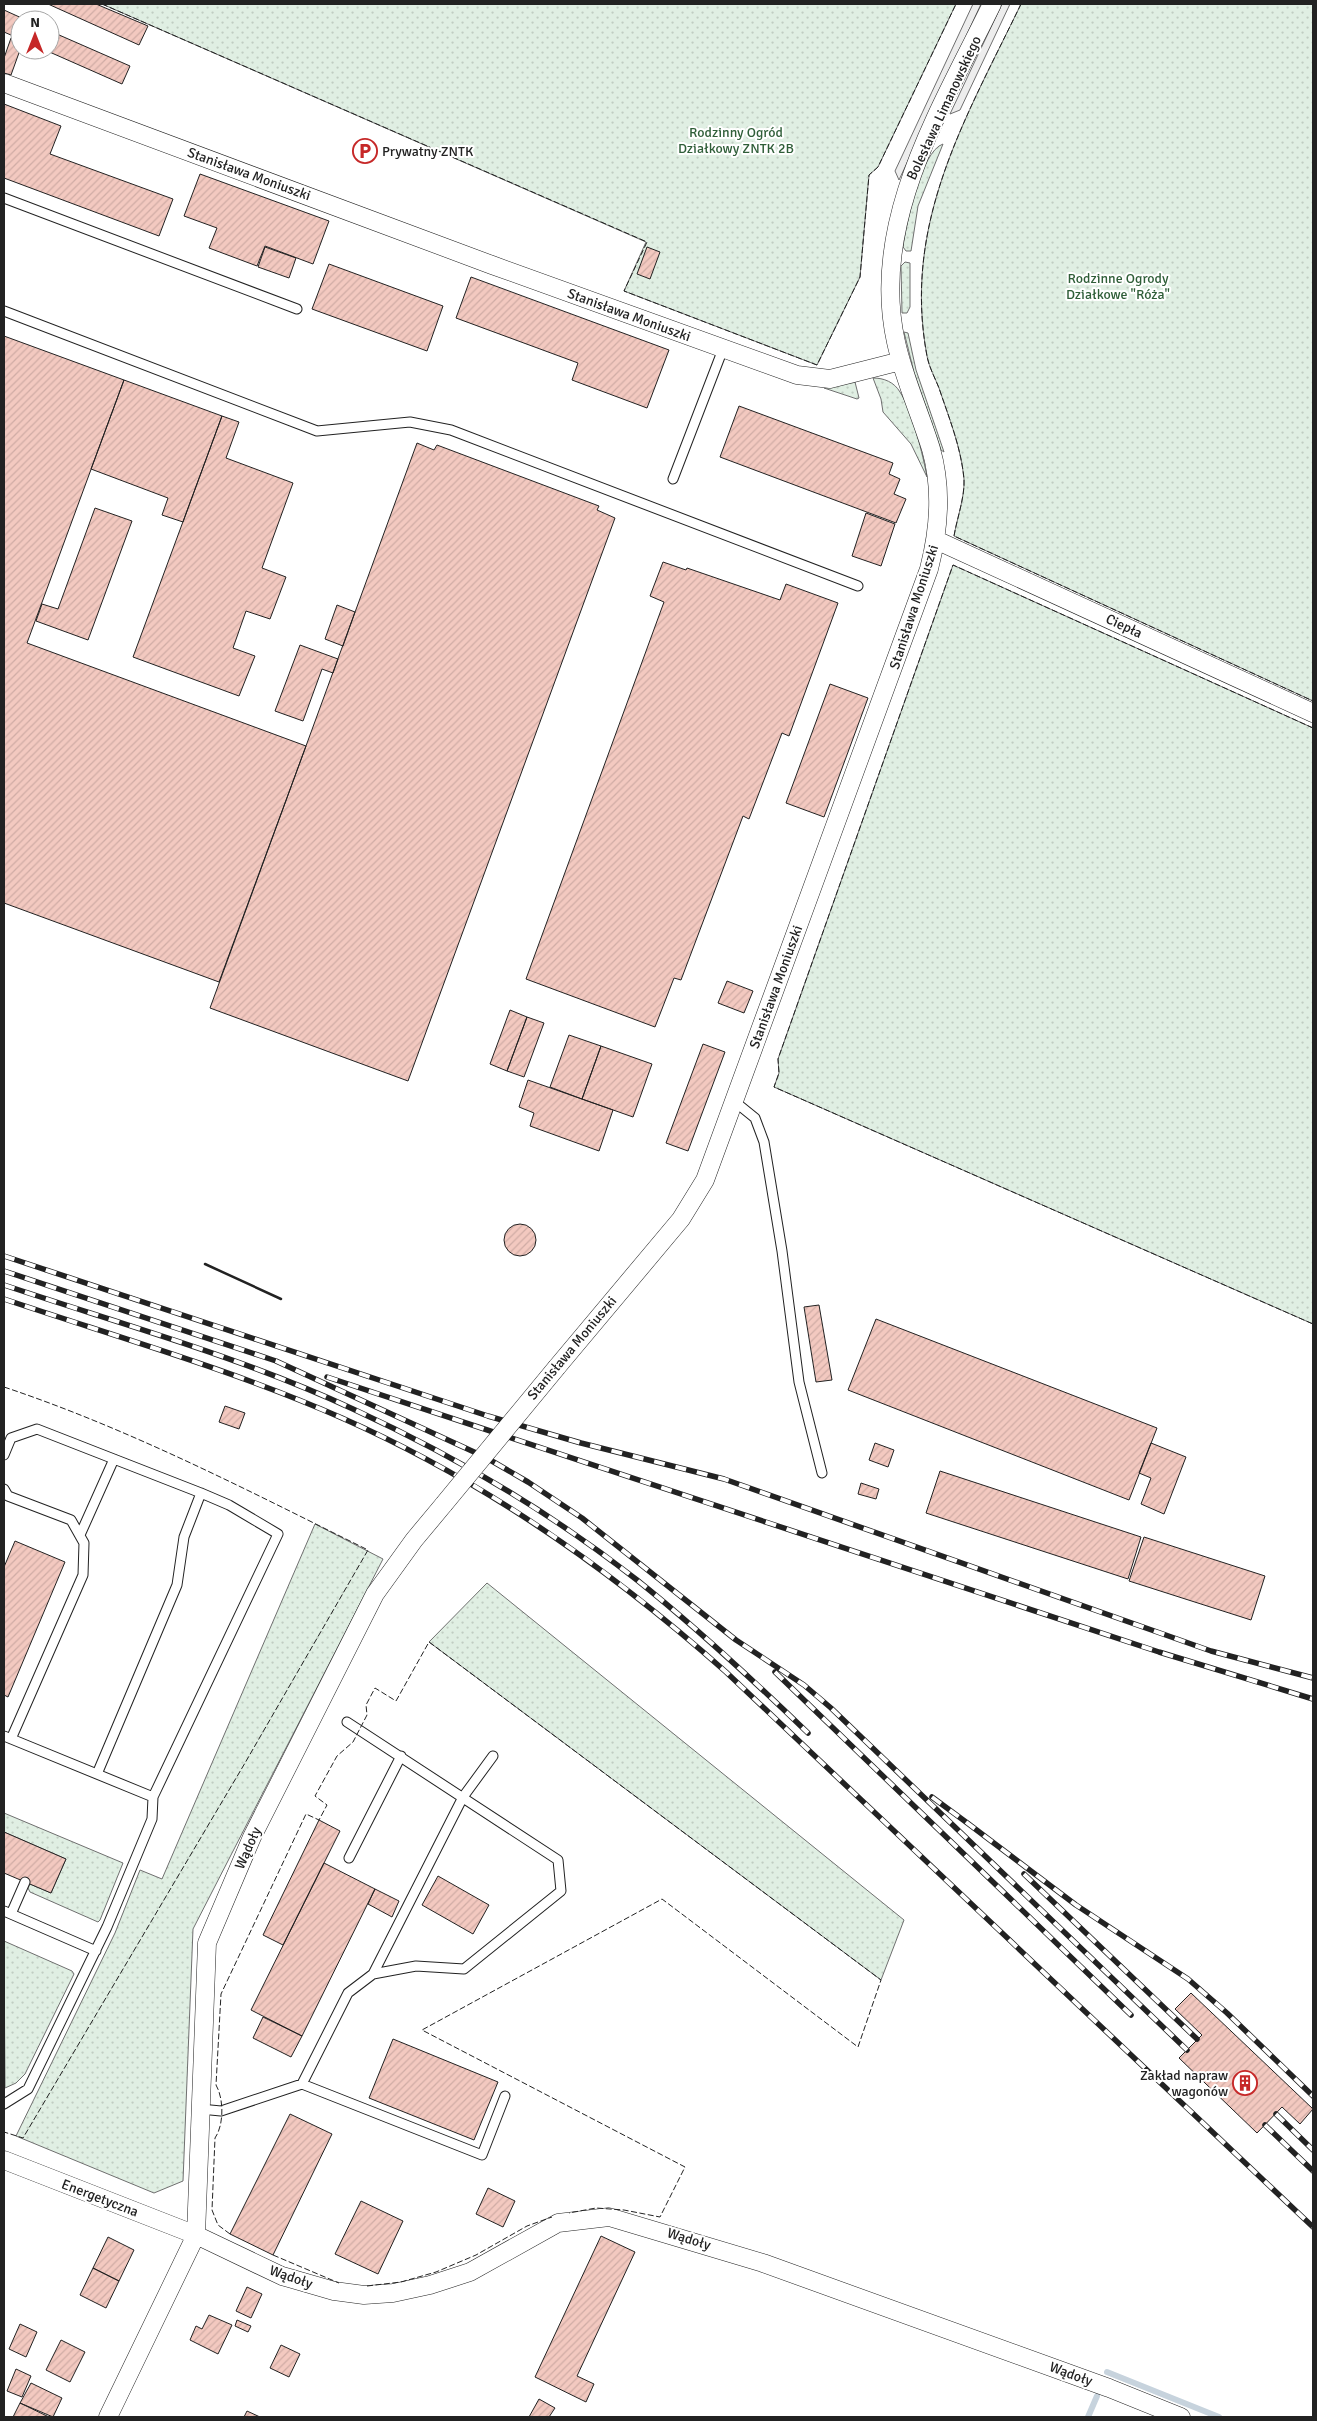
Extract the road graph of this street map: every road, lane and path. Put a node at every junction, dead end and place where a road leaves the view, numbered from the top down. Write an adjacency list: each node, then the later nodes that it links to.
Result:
1 (992, 4): 7 (street, Bolesława Limanowskiego)
2 (4, 83): 6 (street, Stanisława Moniuszki)
3 (4, 198): 4 (lane)
4 (297, 309)
5 (4, 311): 10 (lane)
6 (723, 349): 7 (street, Stanisława Moniuszki); 8 (lane)
7 (901, 361): 9 (street, Stanisława Moniuszki)
8 (672, 479)
9 (936, 540): 11 (street, Ciepła); 12 (street, Stanisława Moniuszki)
10 (858, 586)
11 (1313, 713)
12 (734, 1101): 15 (lane); 18 (street, Stanisława Moniuszki, bridge)
13 (4, 1455): 14 (lane)
14 (114, 1459): 17 (lane); 19 (lane)
15 (822, 1473)
16 (4, 1489): 19 (lane)
17 (201, 1493): 24 (lane); 25 (lane)
18 (444, 1504): 35 (street, Wądoły)
19 (80, 1535): 21 (lane)
20 (347, 1722): 22 (lane)
21 (8, 1738): 24 (lane)
22 (401, 1756): 26 (lane); 27 (lane)
23 (493, 1756): 26 (lane)
24 (97, 1774): 25 (lane)
25 (153, 1797): 30 (lane)
26 (463, 1797): 31 (lane); 31 (lane)
27 (349, 1858)
28 (25, 1882): 29 (lane)
29 (8, 1913): 30 (lane)
30 (96, 1951): 34 (lane)
31 (373, 1974): 32 (lane)
32 (302, 2084): 33 (lane); 35 (lane)
33 (505, 2096)
34 (4, 2104)
35 (200, 2110): 37 (street, Wądoły)
36 (4, 2160): 37 (street, Energetyczna)
37 (196, 2235): 38 (street, Wądoły); 39 (street, Wądoły)
38 (108, 2417)
39 (1181, 2417)

